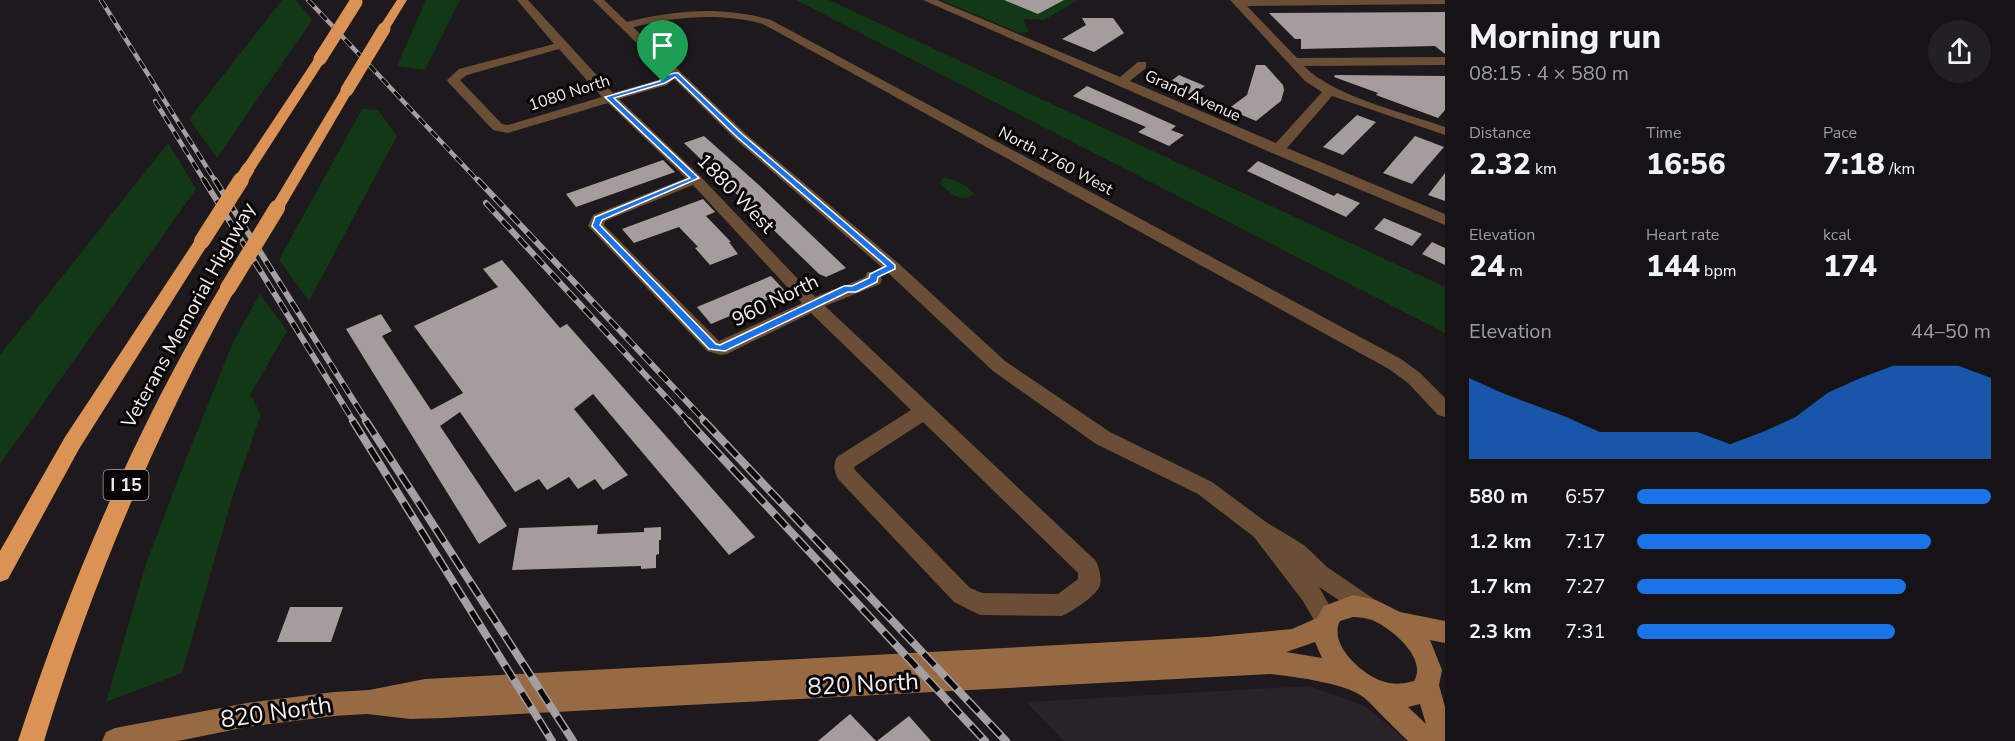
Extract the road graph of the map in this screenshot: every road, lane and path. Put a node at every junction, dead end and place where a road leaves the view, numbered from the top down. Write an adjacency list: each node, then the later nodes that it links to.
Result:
1 (402, 0): 36 (highway, Veterans Memorial Highway / I 15, bridge)
2 (522, 0): 10 (street, 1880 West)
3 (598, 0): 9 (street)
4 (928, 0): 15 (street, Grand Avenue)
5 (1390, 0): 7 (street); 8 (street)
6 (357, 1): 27 (highway, Veterans Memorial Highway, bridge)
7 (1236, 1): 12 (street)
8 (1445, 1)
9 (625, 26): 14 (street); 24 (street, North 1760 West)
10 (562, 45): 17 (street, 1880 West); 17 (street, 1080 North)
11 (1445, 61): 12 (street)
12 (1295, 62): 16 (street)
13 (1142, 66): 15 (street)
14 (670, 76): 17 (street, 1080 North); 22 (street)
15 (1122, 82): 19 (street, Grand Avenue)
16 (1330, 92): 18 (street); 19 (street)
17 (609, 97): 20 (street, 1880 West)
18 (1445, 131)
19 (1277, 150): 21 (street, Grand Avenue)
20 (695, 178): 23 (street, 1880 West); 23 (street, 960 North)
21 (1445, 220)
22 (892, 267): 23 (street, 960 North); 26 (street)
23 (813, 305): 25 (street, 1880 West)
24 (1445, 410)
25 (925, 411): 25 (street, 1880 West)
26 (1259, 529): 28 (street); 29 (street)
27 (0, 572)
28 (1366, 608): 29 (main road); 30 (main road)
29 (1325, 622): 33 (main road); 34 (main road, 820 North)
30 (1396, 622): 31 (main road); 32 (main road)
31 (1445, 632)
32 (1434, 672): 33 (main road); 35 (main road)
33 (1366, 687): 34 (main road, 820 North); 38 (main road)
34 (367, 702): 37 (main road, 820 North)
35 (1445, 731)
36 (31, 741)
37 (115, 741)
38 (1426, 741)

